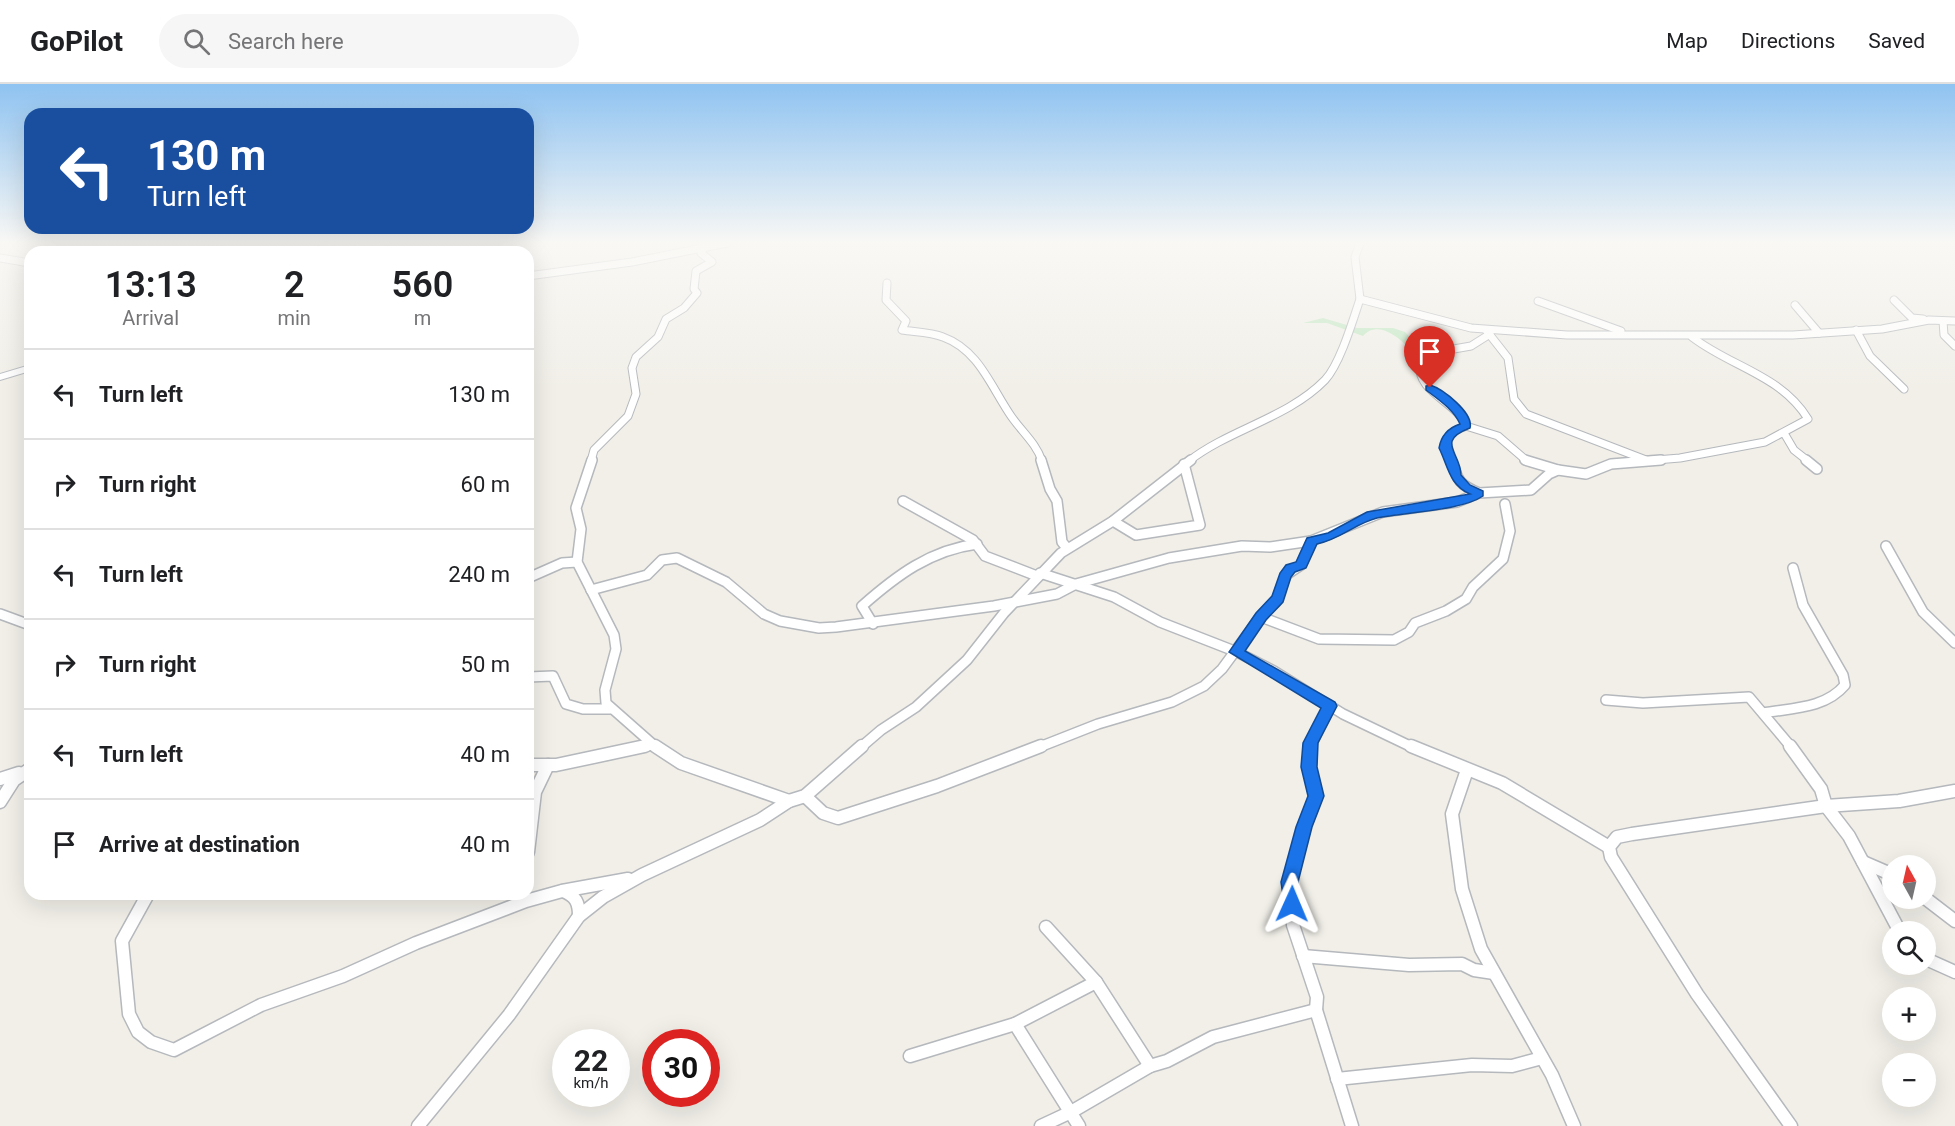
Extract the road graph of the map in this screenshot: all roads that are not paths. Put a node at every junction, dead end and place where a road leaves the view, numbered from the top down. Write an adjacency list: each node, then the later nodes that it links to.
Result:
1 (696, 292): 34 (street)
2 (886, 292): 33 (street)
3 (1359, 292): 4 (street)
4 (1360, 299): 12 (street); 23 (street)
5 (1894, 300): 8 (street)
6 (1538, 301): 14 (street)
7 (1795, 305): 13 (street)
8 (1929, 320): 9 (street); 11 (street)
9 (1943, 321): 10 (street); 16 (street)
10 (1955, 321)
11 (1857, 330): 13 (street); 19 (street)
12 (1488, 332): 14 (street); 20 (street); 22 (street)
13 (1819, 333): 15 (street)
14 (1626, 334): 15 (street)
15 (1692, 337): 21 (street)
16 (1955, 346)
17 (24, 370): 18 (street)
18 (0, 377)
19 (1904, 389)
20 (1466, 426): 25 (street); 26 (street)
21 (1784, 433): 22 (street); 24 (street)
22 (1648, 461): 25 (street)
23 (1184, 465): 29 (street); 29 (street)
24 (1817, 469)
25 (1558, 470): 26 (street)
26 (1479, 493): 30 (street)
27 (903, 501): 31 (street)
28 (1505, 504): 42 (street)
29 (1113, 520): 33 (street)
30 (1311, 540): 38 (street); 42 (street)
31 (977, 544): 36 (street); 44 (street)
32 (1886, 546): 45 (street)
33 (1067, 548): 36 (street)
34 (577, 562): 37 (street); 39 (street)
35 (1793, 568): 51 (street)
36 (1039, 574): 38 (street); 40 (street)
37 (534, 575)
38 (1076, 584): 40 (street); 46 (street)
39 (591, 590): 44 (street); 50 (street)
40 (1014, 602): 44 (street); 60 (street)
41 (0, 614): 43 (street)
42 (1261, 616): 46 (street)
43 (24, 623)
44 (873, 624)
45 (1955, 643)
46 (1237, 652): 49 (street); 60 (street)
47 (534, 677): 50 (street)
48 (1605, 700): 51 (street)
49 (1329, 706): 55 (street); 78 (street)
50 (610, 709): 52 (street)
51 (1763, 713): 64 (street)
52 (652, 745): 54 (street); 62 (street)
53 (534, 765): 54 (street)
54 (548, 765): 61 (street)
55 (1467, 770): 65 (street); 81 (street)
56 (24, 771): 58 (street)
57 (24, 773): 63 (street)
58 (0, 779)
59 (1955, 791): 64 (street)
60 (805, 796): 62 (street)
61 (534, 801)
62 (789, 801): 68 (street)
63 (0, 802)
64 (1826, 806): 65 (street); 66 (street)
65 (1609, 847): 95 (street)
66 (1863, 862): 67 (street); 75 (street)
67 (1882, 870)
68 (642, 875): 69 (street); 74 (street)
69 (562, 891): 70 (street); 74 (street)
70 (534, 896)
71 (145, 900): 72 (street)
72 (519, 900)
73 (1936, 906): 76 (street)
74 (579, 916): 90 (street)
75 (1894, 921)
76 (1955, 921)
77 (1046, 927): 82 (street)
78 (1304, 956): 81 (street); 83 (street)
79 (1936, 964): 80 (street)
80 (1955, 972)
81 (1494, 973): 86 (street)
82 (1096, 982): 84 (street); 87 (street)
83 (1316, 1010): 87 (street); 88 (street)
84 (1016, 1024): 85 (street); 89 (street)
85 (910, 1056)
86 (1542, 1058): 88 (street); 94 (street)
87 (1150, 1066): 89 (street)
88 (1337, 1079): 93 (street)
89 (1071, 1112): 91 (street); 92 (street)
90 (418, 1126)
91 (1041, 1126)
92 (1079, 1126)
93 (1352, 1126)
94 (1574, 1126)
95 (1791, 1126)

